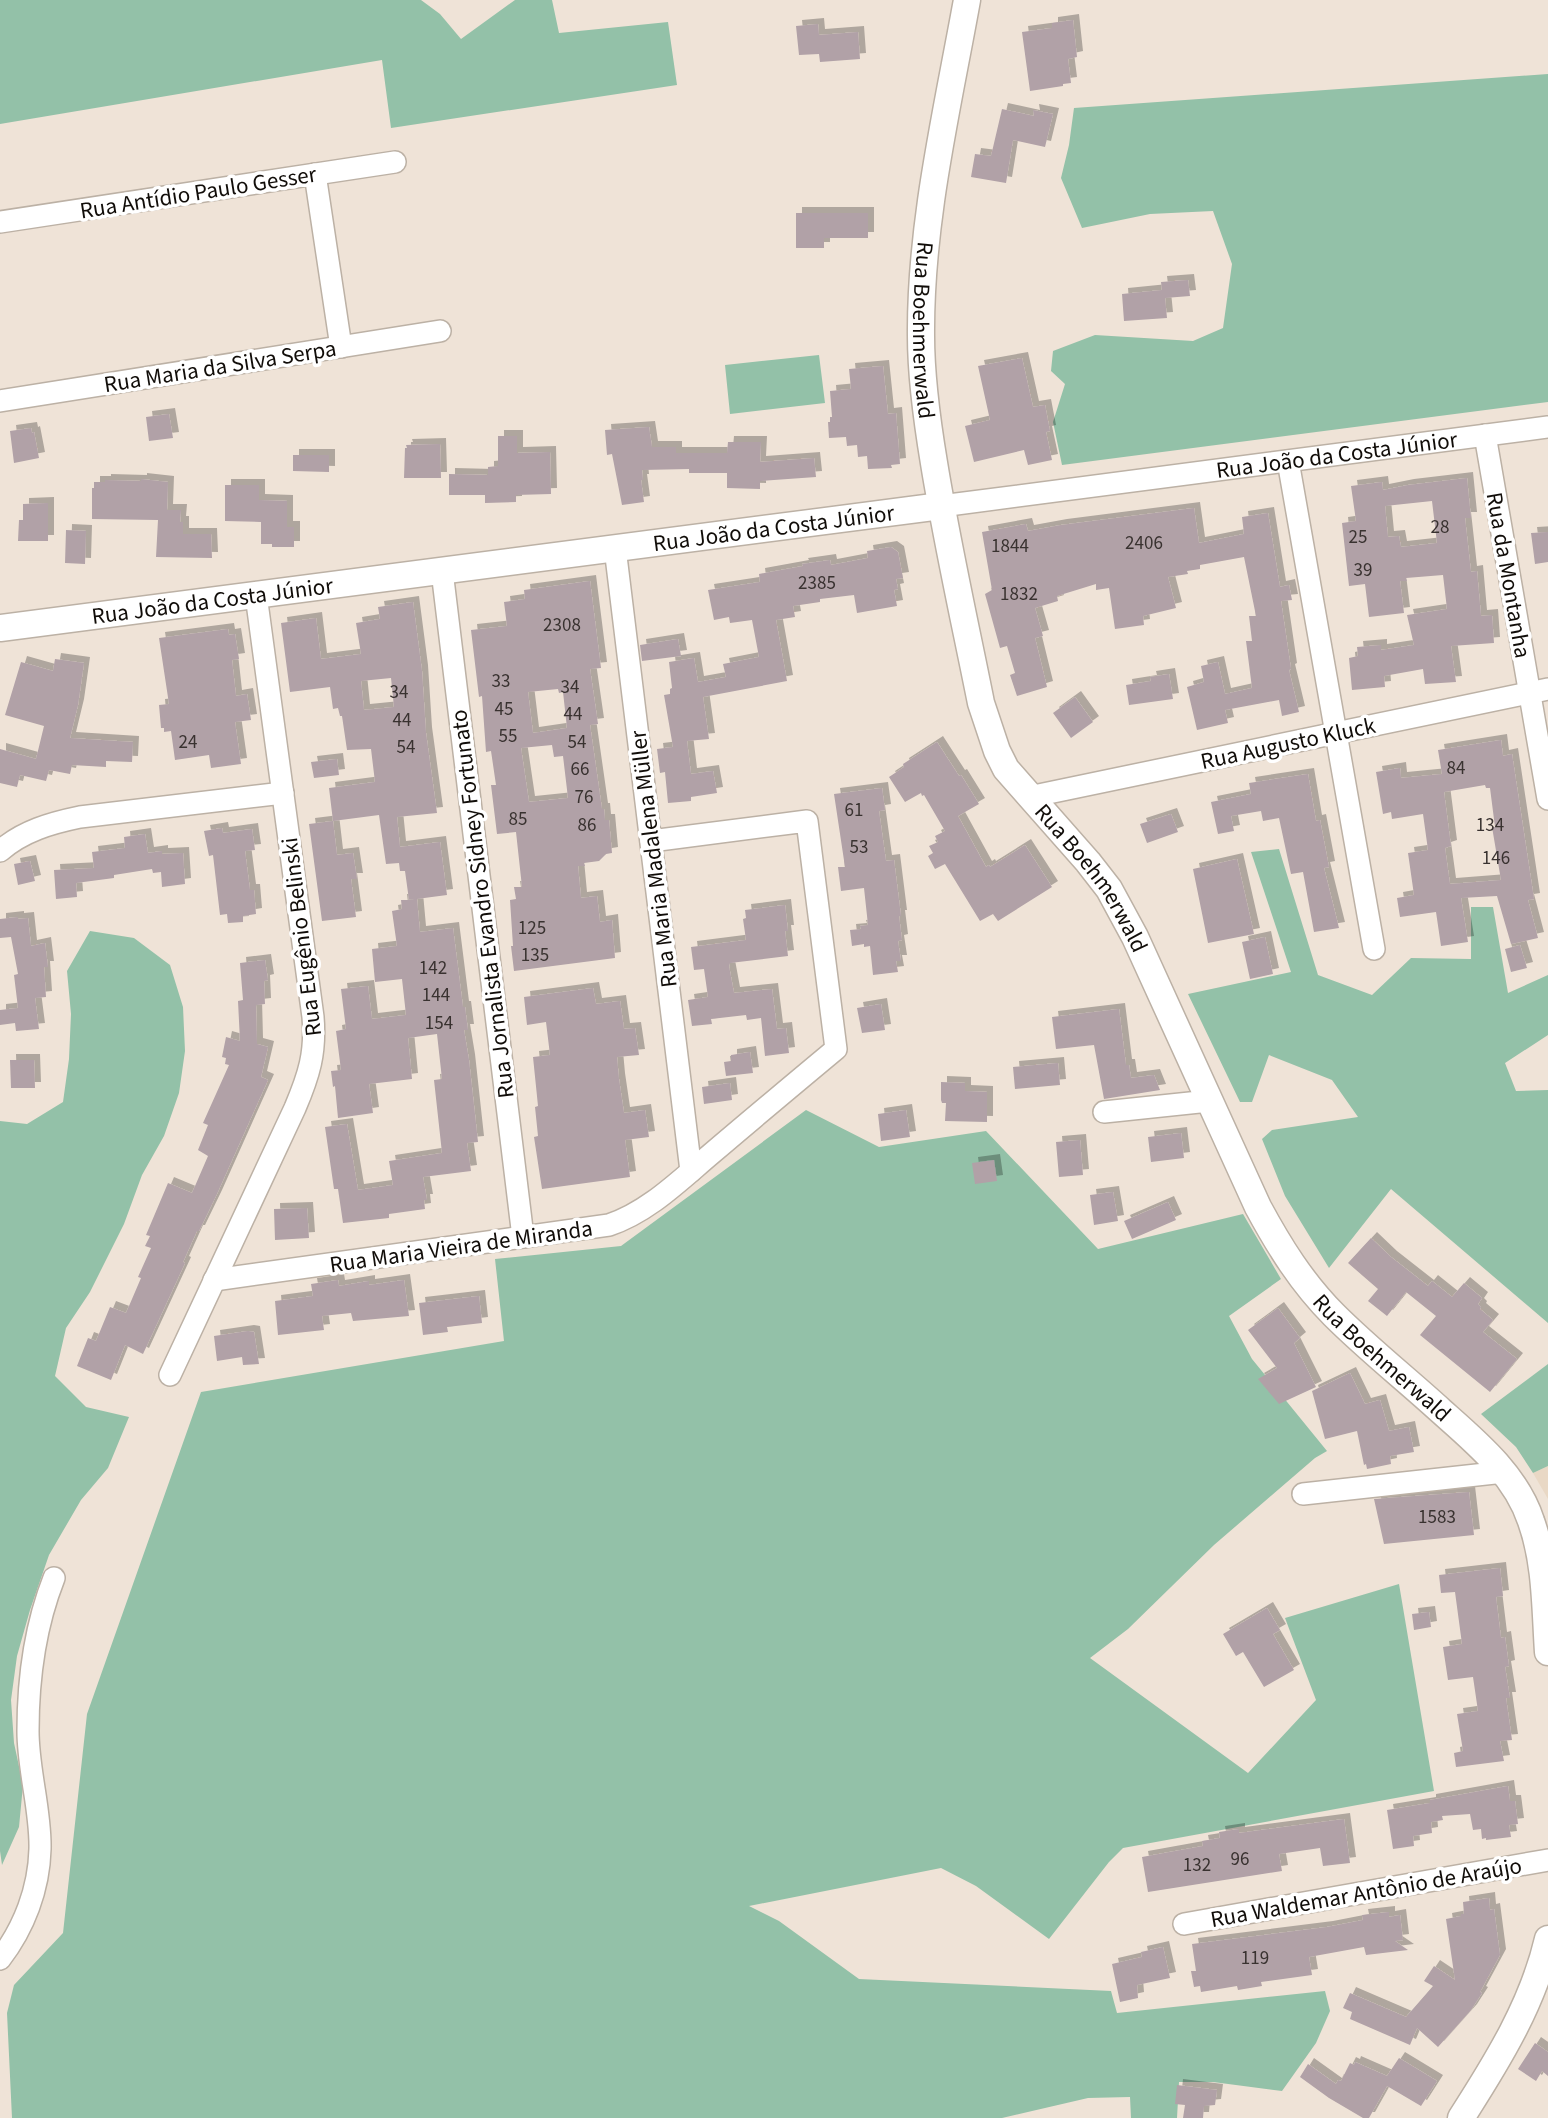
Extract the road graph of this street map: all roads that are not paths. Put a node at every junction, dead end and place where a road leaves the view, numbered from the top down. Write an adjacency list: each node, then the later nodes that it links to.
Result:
1 (967, 0): 11 (main road, Rua Boehmerwald)
2 (395, 162): 3 (street, Rua Antídio Paulo Gesser)
3 (315, 174): 4 (street, Rua Antídio Paulo Gesser); 6 (street)
4 (0, 222)
5 (440, 331): 6 (street, Rua Maria da Silva Serpa)
6 (341, 347): 7 (street, Rua Maria da Silva Serpa)
7 (0, 401)
8 (1548, 427): 9 (street, Rua João da Costa Júnior)
9 (1485, 435): 10 (street, Rua João da Costa Júnior); 16 (street, Rua da Montanha)
10 (1288, 461): 11 (street, Rua João da Costa Júnior); 17 (street)
11 (941, 506): 12 (main road, Rua João da Costa Júnior); 19 (main road, Rua Boehmerwald)
12 (615, 548): 13 (main road, Rua João da Costa Júnior); 21 (street, Rua Maria Madalena Müller)
13 (442, 570): 14 (main road, Rua João da Costa Júnior); 27 (street, Rua Jornalista Evandro Sidney Fortunato)
14 (256, 595): 15 (main road, Rua João da Costa Júnior); 18 (street, Rua Eugênio Belinski)
15 (0, 628)
16 (1539, 691): 17 (street, Rua Augusto Kluck); 20 (street, Rua da Montanha)
17 (1336, 733): 19 (street, Rua Augusto Kluck); 23 (street)
18 (283, 793): 22 (street); 28 (street, Rua Eugênio Belinski)
19 (1029, 797): 24 (main road, Rua Boehmerwald)
20 (1548, 799)
21 (651, 841): 26 (street, Rua Maria Madalena Müller); 26 (street, Rua Maria Vieira de Miranda)
22 (0, 851)
23 (1374, 949)
24 (1209, 1101): 25 (street); 30 (main road, Rua Boehmerwald)
25 (1104, 1112)
26 (691, 1171): 27 (street, Rua Maria Vieira de Miranda)
27 (523, 1237): 28 (street, Rua Maria Vieira de Miranda)
28 (214, 1280): 29 (street, Rua Eugênio Belinski)
29 (170, 1376)
30 (1504, 1472): 31 (street); 33 (main road, Rua Boehmerwald)
31 (1303, 1494)
32 (54, 1578): 37 (street)
33 (1548, 1652)
34 (1548, 1860): 35 (street, Rua Waldemar Antônio de Araújo)
35 (1184, 1924)
36 (1548, 1941): 38 (main road)
37 (0, 1959)
38 (1461, 2118)

